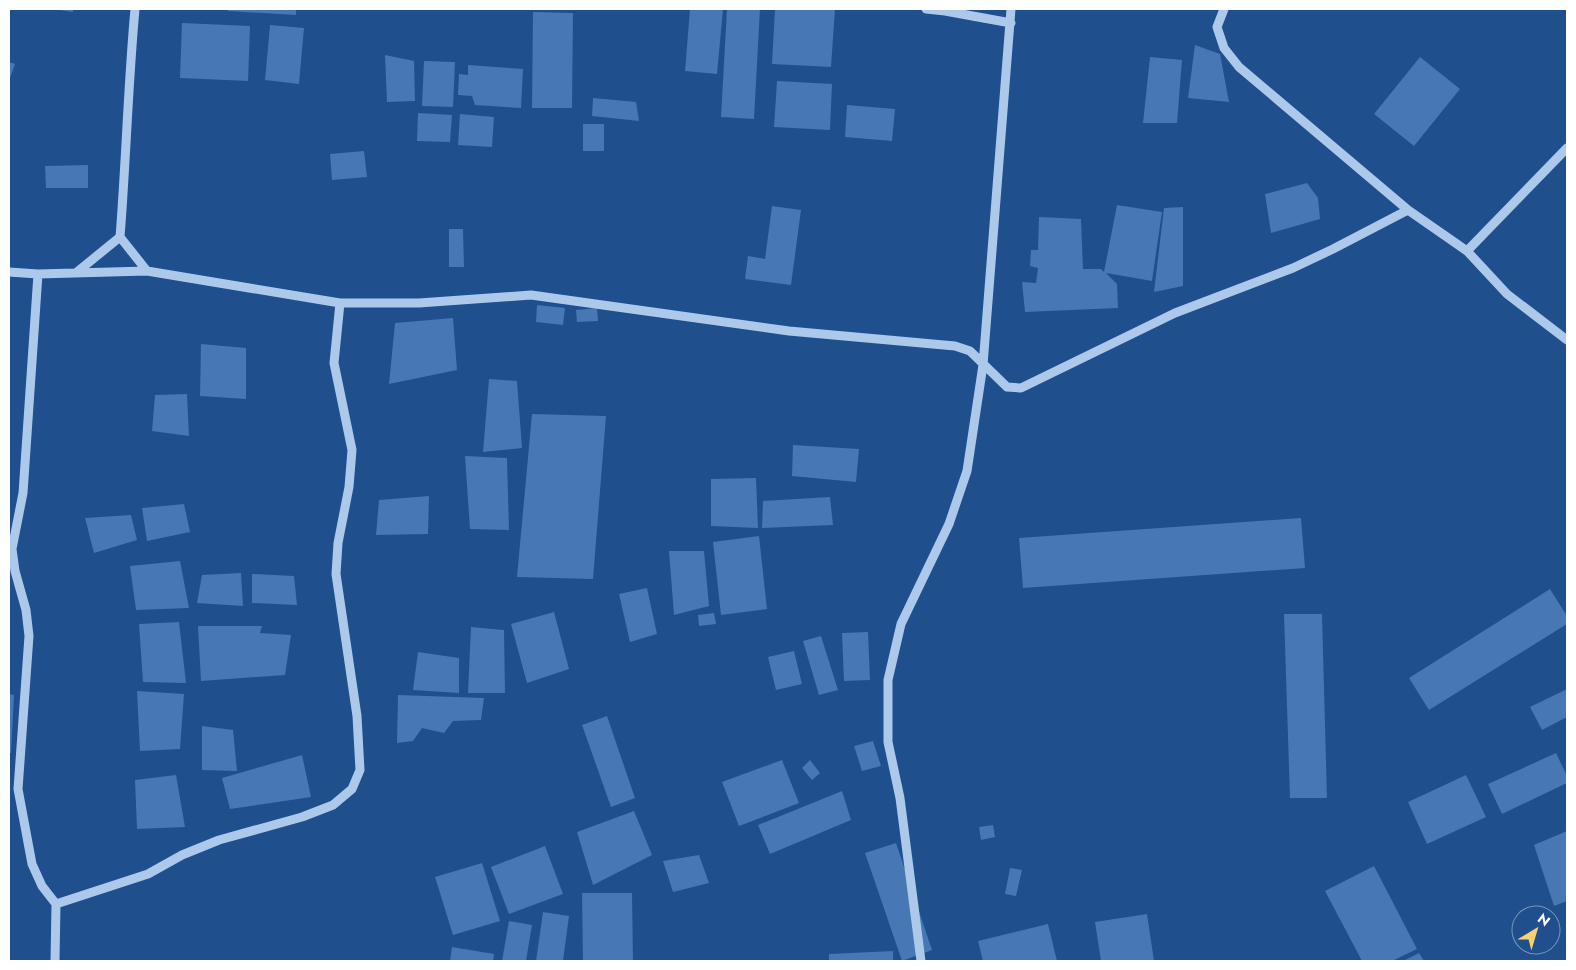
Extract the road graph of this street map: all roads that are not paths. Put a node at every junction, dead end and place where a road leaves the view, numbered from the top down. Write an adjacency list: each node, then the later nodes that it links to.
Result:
1 (135, 9): 8 (street)
2 (926, 9): 5 (street)
3 (1011, 9): 5 (street)
4 (1224, 9): 7 (street)
5 (1010, 24): 16 (street)
6 (1567, 148): 9 (street)
7 (1408, 210): 9 (street); 16 (street)
8 (120, 237): 10 (street); 12 (street)
9 (1467, 251): 15 (street)
10 (147, 271): 12 (street); 14 (street)
11 (9, 272): 13 (street)
12 (77, 272): 13 (street)
13 (38, 274): 17 (street)
14 (340, 303): 16 (street); 17 (street)
15 (1567, 340)
16 (983, 365): 19 (street)
17 (56, 904): 18 (street)
18 (55, 961)
19 (921, 961)

